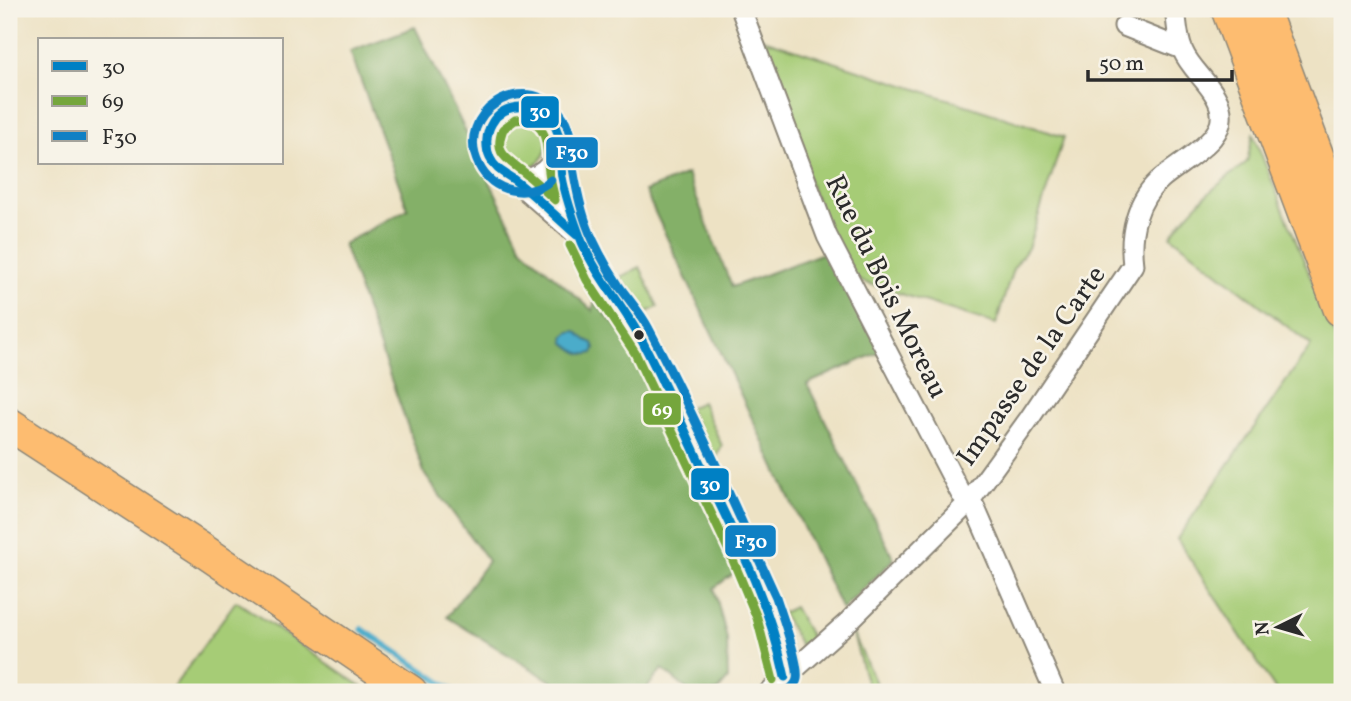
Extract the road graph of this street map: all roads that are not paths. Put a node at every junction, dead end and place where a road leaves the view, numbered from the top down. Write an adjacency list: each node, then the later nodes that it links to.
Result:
1 (741, 9): 14 (street, Rue du Bois Moreau)
2 (1175, 9): 6 (street, Impasse de la Carte)
3 (1230, 9): 11 (highway)
4 (1261, 9): 9 (highway)
5 (1124, 26): 6 (street)
6 (1182, 49): 14 (street, Impasse de la Carte)
7 (558, 150): 8 (street); 8 (street); 10 (street)
8 (513, 179): 10 (street)
9 (1342, 229)
10 (577, 235): 16 (street)
11 (1342, 308)
12 (9, 404): 15 (main road)
13 (9, 424): 15 (main road)
14 (969, 502): 16 (street, Impasse de la Carte); 19 (street, Rue du Bois Moreau)
15 (201, 548): 17 (main road)
16 (785, 677): 18 (street, Impasse de la Carte)
17 (411, 692)
18 (769, 692)
19 (1055, 692)

